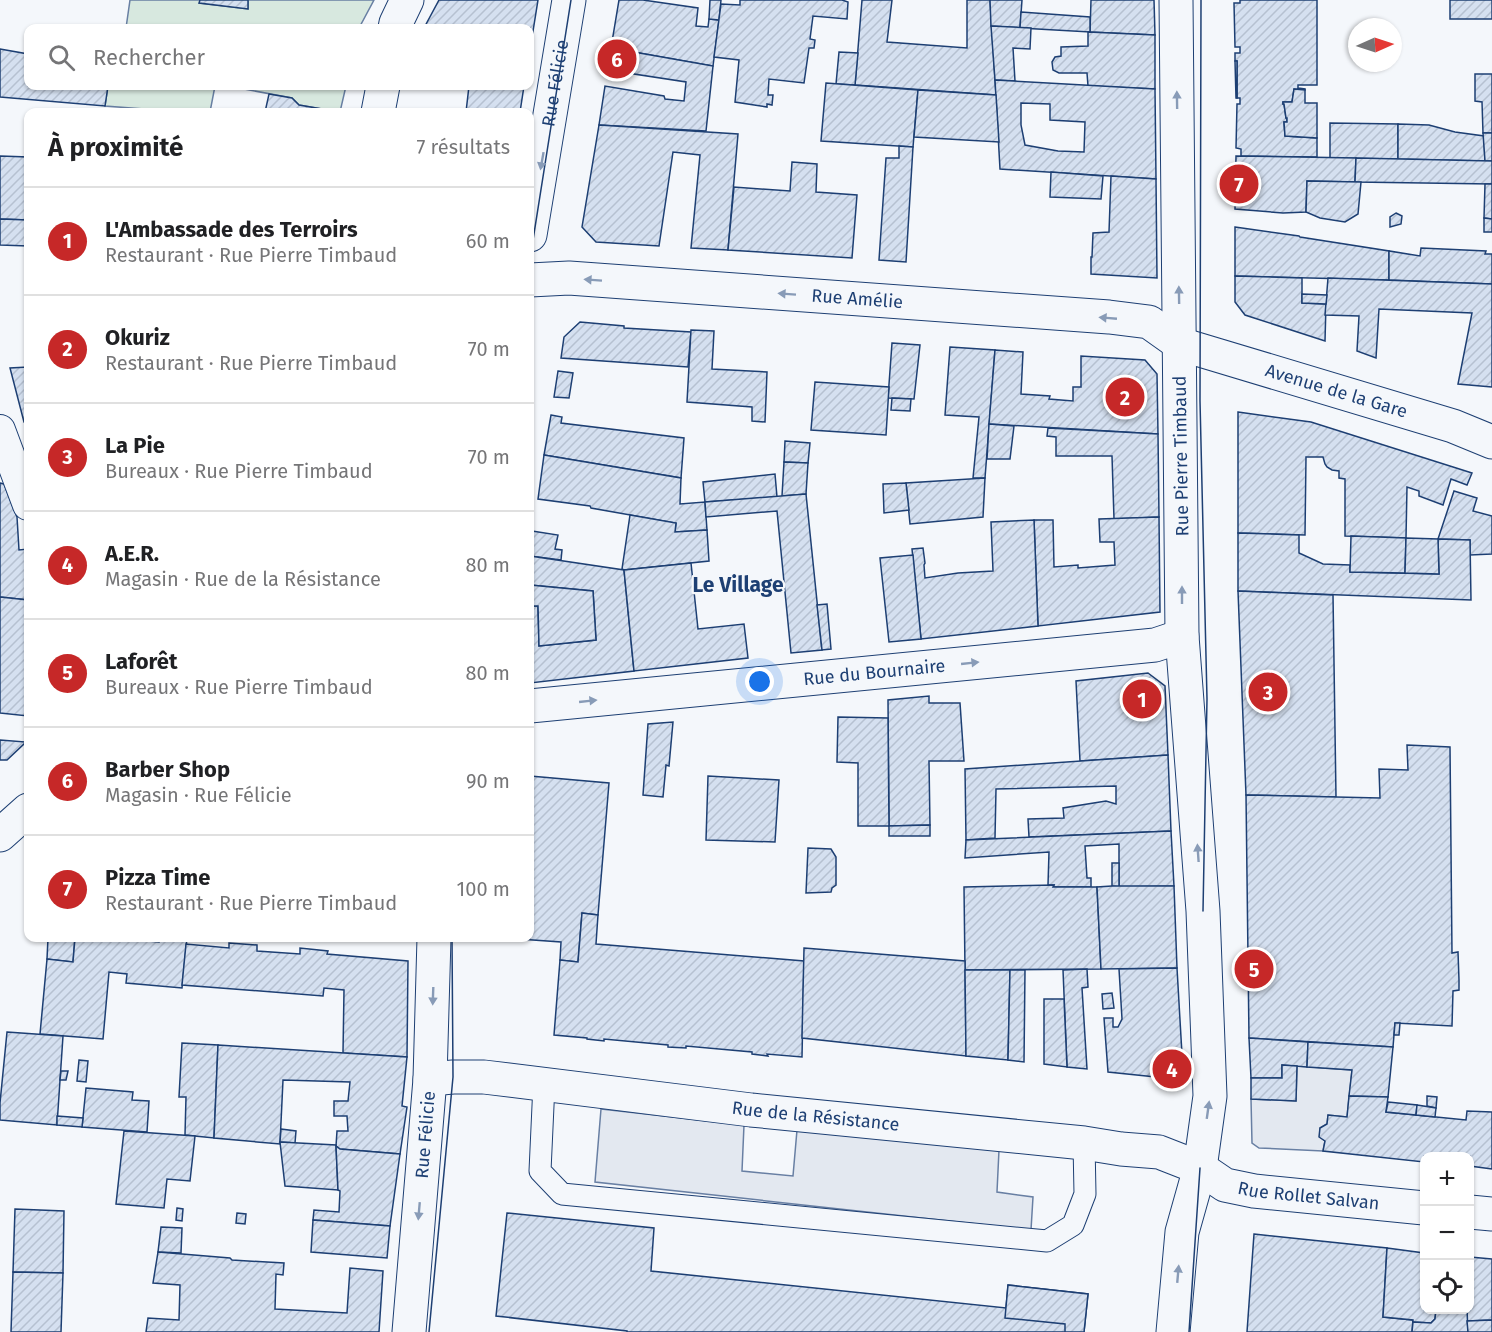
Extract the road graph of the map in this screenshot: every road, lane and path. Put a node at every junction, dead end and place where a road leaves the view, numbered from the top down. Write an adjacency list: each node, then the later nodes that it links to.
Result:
1 (407, 0): 4 (street)
2 (569, 0): 7 (street, Rue Félicie, one-way to 7)
3 (1176, 0): 9 (street, Rue Pierre Timbaud, one-way to 3)
4 (396, 24)
5 (383, 90): 6 (street)
6 (379, 108)
7 (534, 211)
8 (534, 280): 9 (street, Rue Amélie, one-way to 8)
9 (1180, 344): 11 (street, Avenue de la Gare); 13 (street, Rue Pierre Timbaud, one-way to 9)
10 (0, 430): 12 (street)
11 (1492, 441)
12 (24, 494)
13 (1182, 636): 14 (street, Rue du Bournaire, one-way to 13); 21 (street, Rue Pierre Timbaud, one-way to 13)
14 (534, 706)
15 (24, 814): 16 (street)
16 (0, 835)
17 (434, 942): 18 (street, Rue Félicie, one-way to 18)
18 (430, 1079): 19 (street, Rue de la Résistance); 25 (street, Rue Félicie, one-way to 25)
19 (544, 1084): 20 (street, Rue de la Résistance); 20 (lane)
20 (1084, 1143): 21 (street, Rue de la Résistance)
21 (1200, 1168): 22 (street, Rue Rollet Salvan); 26 (street, one-way to 21)
22 (1420, 1208)
23 (1474, 1212): 24 (street)
24 (1492, 1214)
25 (409, 1332)
26 (1173, 1332)

